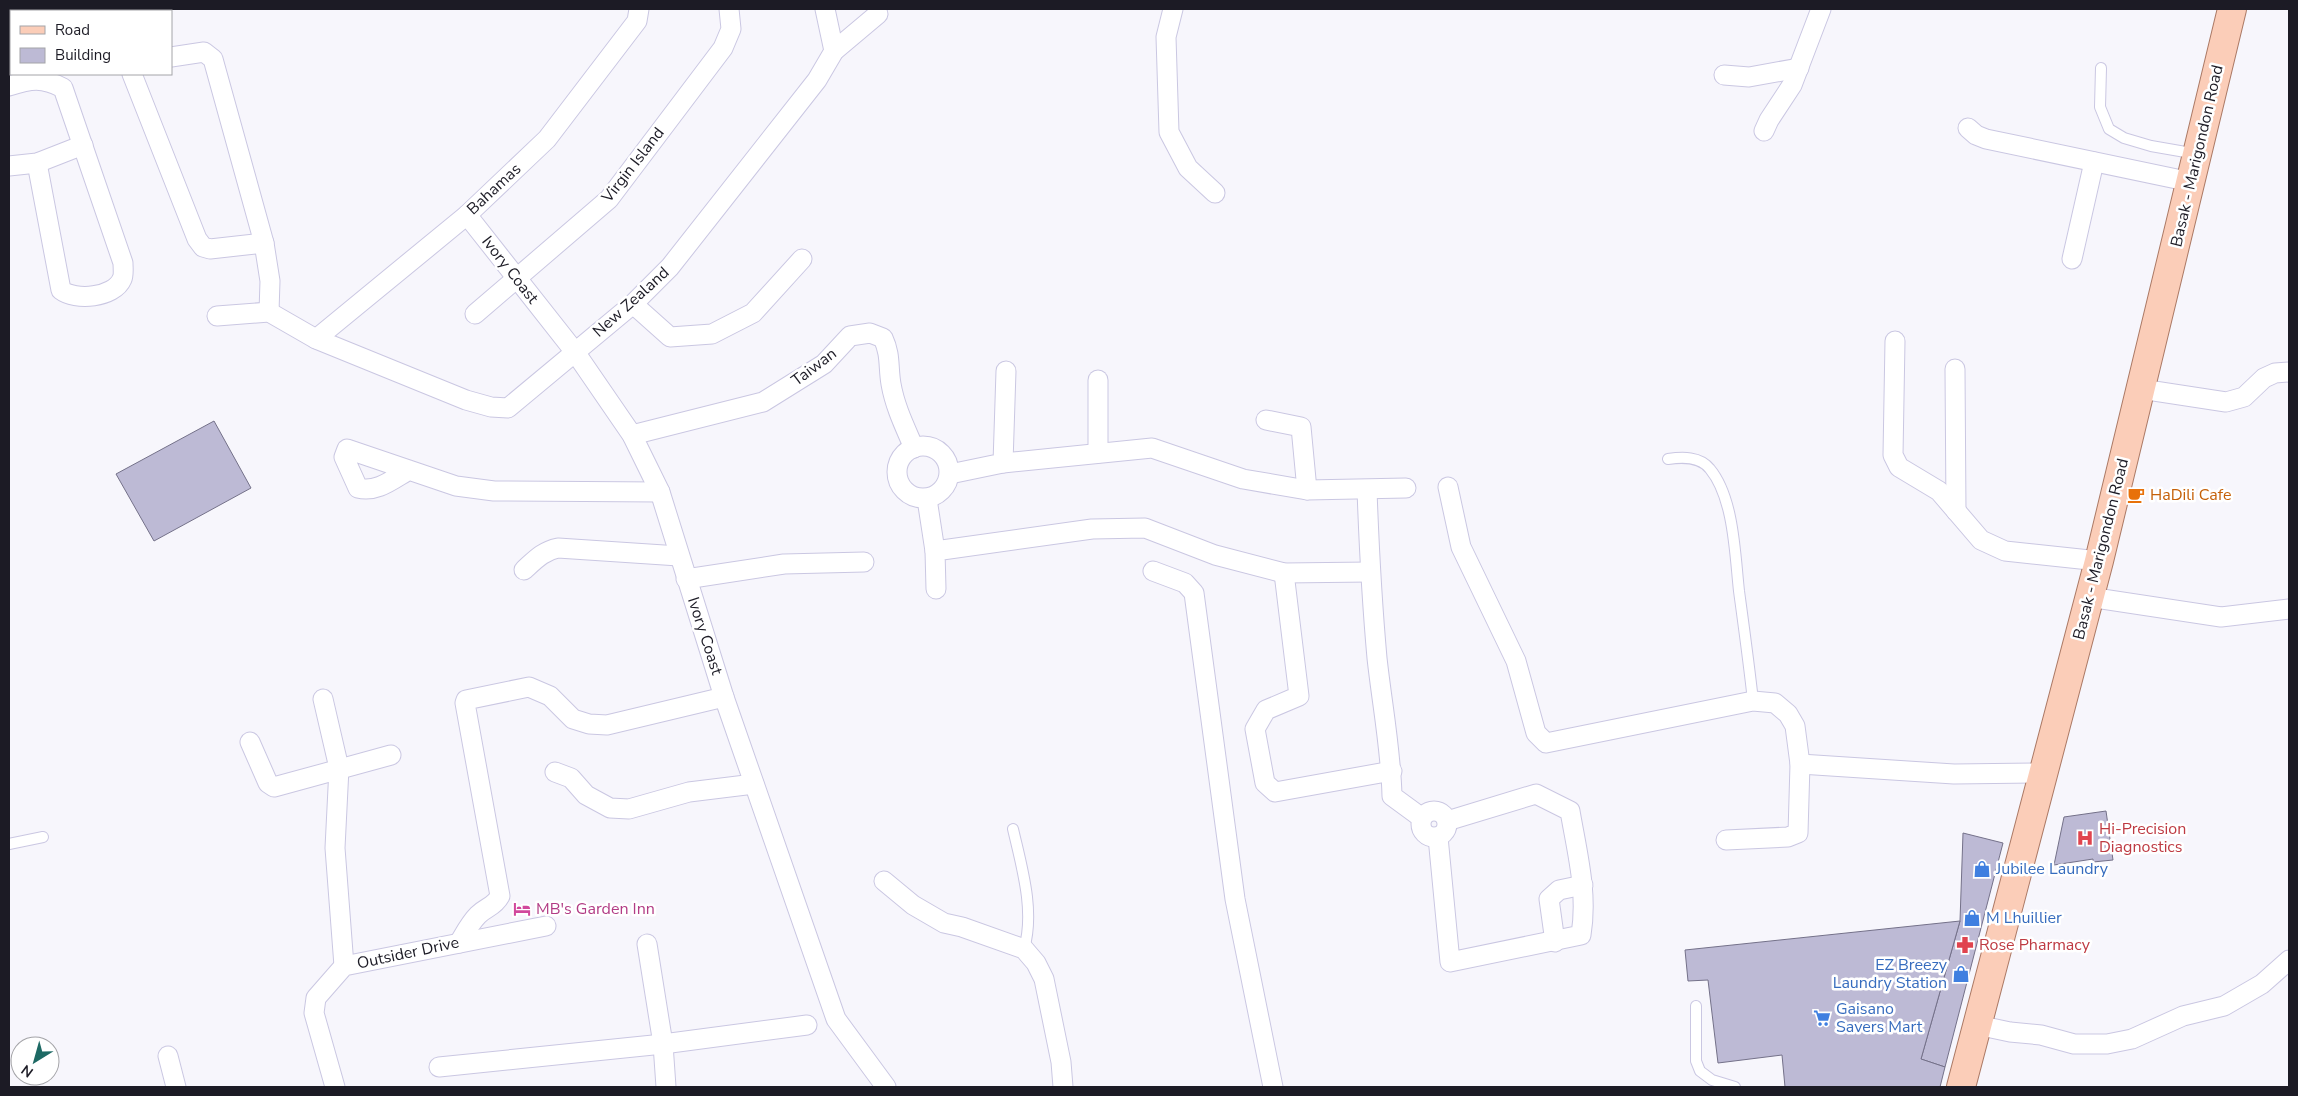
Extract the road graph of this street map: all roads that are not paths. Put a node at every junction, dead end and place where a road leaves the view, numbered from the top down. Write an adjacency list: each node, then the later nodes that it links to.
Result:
1 (639, 9): 24 (street, Bahamas)
2 (729, 9): 28 (street, Virgin Island)
3 (825, 9): 8 (street)
4 (1174, 9): 23 (street)
5 (1821, 9): 10 (street)
6 (2232, 9): 18 (main road, Basak - Marigondon Road)
7 (878, 14): 8 (street, New Zealand)
8 (834, 51): 29 (street, New Zealand)
9 (172, 58): 25 (street)
10 (1799, 68): 13 (street); 16 (street)
11 (2101, 68): 18 (lane)
12 (132, 75): 25 (street)
13 (1724, 75)
14 (9, 86): 17 (street)
15 (1968, 128): 19 (street)
16 (1764, 130)
17 (83, 146): 20 (street); 20 (street)
18 (2198, 154): 22 (main road, Basak - Marigondon Road)
19 (2094, 162): 22 (street); 26 (street)
20 (37, 163): 21 (street)
21 (9, 166)
22 (2191, 182): 40 (main road, Basak - Marigondon Road)
23 (1214, 193)
24 (467, 215): 28 (street, Ivory Coast); 33 (street, Bahamas)
25 (264, 242): 30 (street)
26 (2072, 259)
27 (802, 260): 29 (street)
28 (516, 279): 31 (street, Virgin Island); 35 (street, Ivory Coast)
29 (633, 304): 35 (street, New Zealand)
30 (269, 312): 32 (street); 33 (street, New Zealand)
31 (475, 314)
32 (217, 316)
33 (316, 339): 35 (street, New Zealand)
34 (1895, 341): 55 (street)
35 (575, 352): 42 (street, Ivory Coast)
36 (1954, 369): 55 (street)
37 (1006, 371): 46 (street)
38 (2289, 372): 40 (street)
39 (1098, 380): 44 (street)
40 (2141, 389): 58 (main road, Basak - Marigondon Road)
41 (1266, 420): 51 (street)
42 (632, 435): 43 (street, Taiwan); 53 (street, Ivory Coast)
43 (914, 448): 48 (street); 54 (street)
44 (1098, 453): 46 (street); 51 (street)
45 (1668, 459): 70 (lane)
46 (1003, 463): 48 (street)
47 (409, 470): 53 (street)
48 (950, 474): 54 (street)
49 (1448, 487): 70 (street)
50 (1406, 488): 52 (street)
51 (1307, 490): 52 (street)
52 (1367, 490): 62 (street)
53 (660, 492): 57 (street, Ivory Coast)
54 (927, 498): 56 (street)
55 (1956, 511): 58 (street)
56 (935, 551): 63 (street); 65 (street)
57 (679, 556): 60 (street); 64 (street, Ivory Coast)
58 (2098, 560): 66 (main road, Basak - Marigondon Road)
59 (864, 562): 64 (street)
60 (524, 570)
61 (1153, 571): 104 (street)
62 (1370, 572): 63 (street); 75 (street)
63 (1284, 574): 75 (street)
64 (686, 579): 68 (street, Ivory Coast)
65 (936, 589)
66 (2089, 597): 67 (street); 77 (main road, Basak - Marigondon Road)
67 (2289, 609)
68 (724, 698): 78 (street, Ivory Coast); 88 (street)
69 (323, 699): 74 (street)
70 (1753, 701): 73 (street)
71 (250, 742): 74 (street)
72 (391, 755): 74 (street)
73 (1800, 764): 77 (street); 82 (street)
74 (339, 768): 92 (street)
75 (1392, 771): 80 (street)
76 (555, 772): 78 (street)
77 (2043, 773): 95 (main road, Basak - Marigondon Road)
78 (754, 784): 102 (street, Ivory Coast)
79 (1014, 829): 90 (lane)
80 (1443, 829): 85 (street); 87 (street)
81 (43, 837): 83 (lane)
82 (1726, 840)
83 (9, 844)
84 (884, 881): 90 (street)
85 (1583, 885): 87 (street); 87 (street)
86 (546, 926): 88 (street, Outsider Drive)
87 (1555, 942)
88 (459, 943): 92 (street, Outsider Drive)
89 (647, 944): 96 (street)
90 (1024, 949): 103 (street)
91 (2289, 960): 95 (street)
92 (344, 966): 100 (street, Outsider Drive)
93 (1696, 1006): 105 (lane)
94 (808, 1025): 96 (street)
95 (1977, 1025): 106 (main road, Basak - Marigondon Road)
96 (663, 1044): 98 (street); 101 (street)
97 (168, 1056): 99 (street)
98 (439, 1067)
99 (176, 1087)
100 (335, 1087)
101 (666, 1087)
102 (886, 1087)
103 (1063, 1087)
104 (1272, 1087)
105 (1735, 1087)
106 (1961, 1087)

